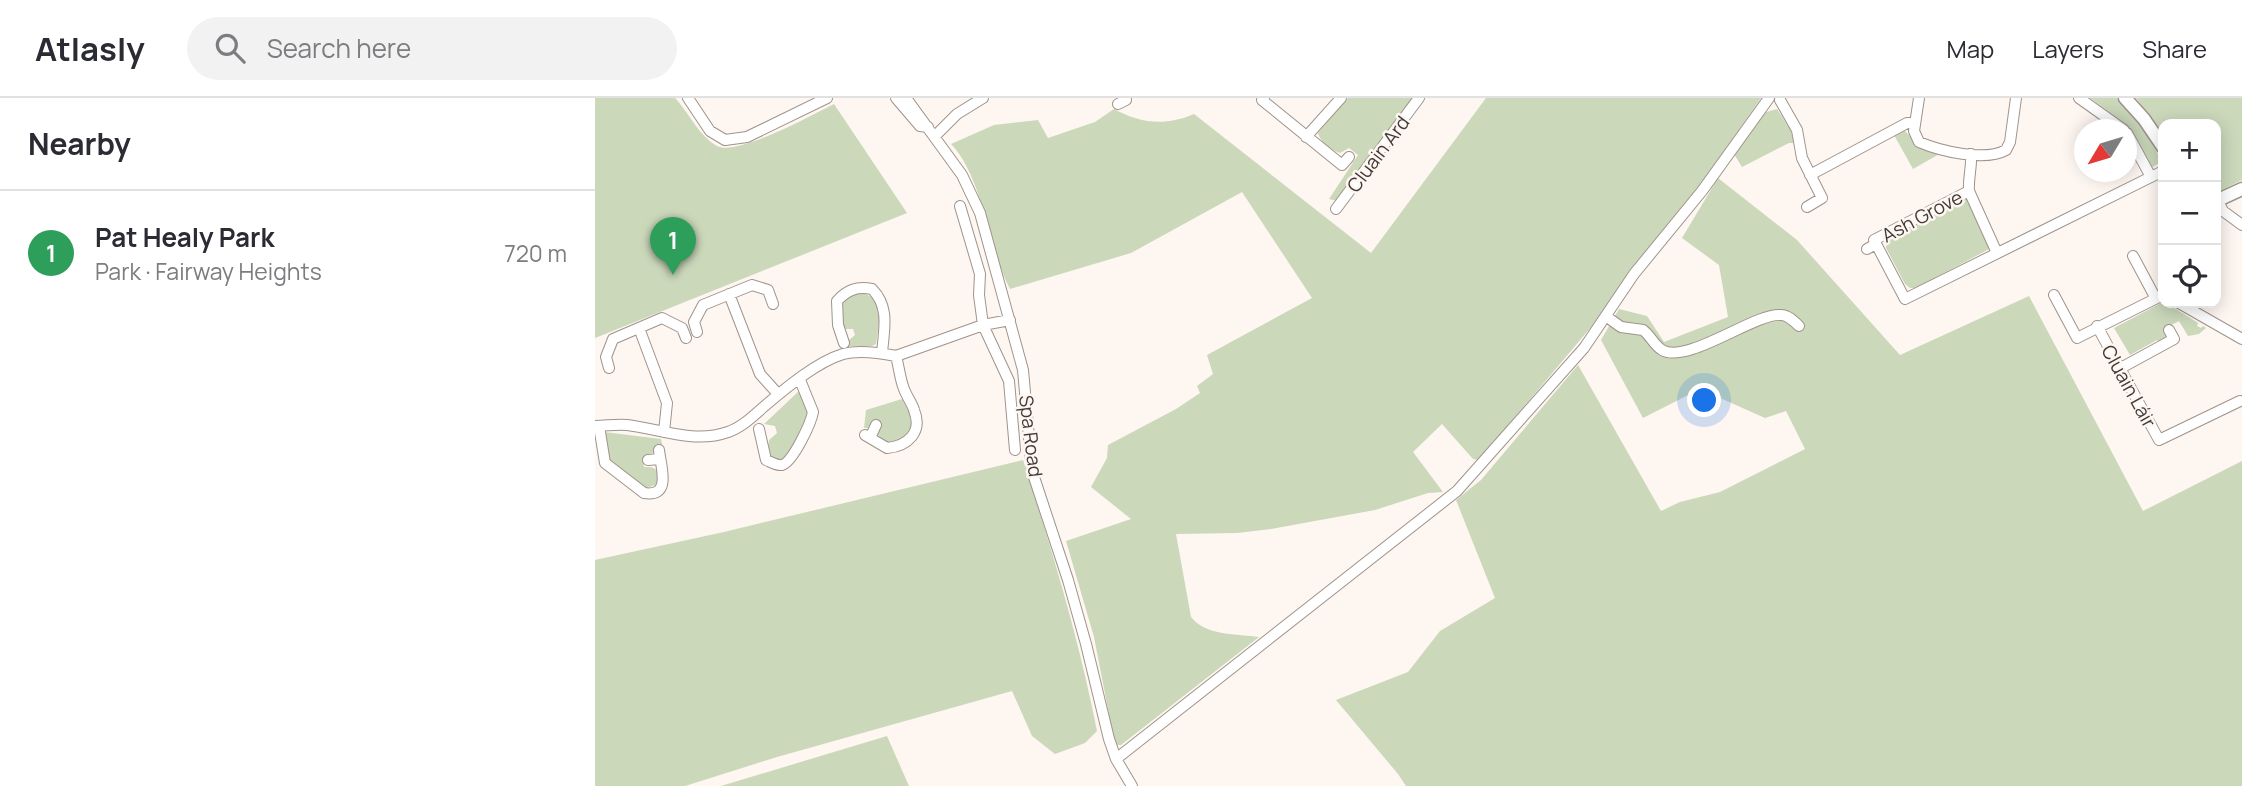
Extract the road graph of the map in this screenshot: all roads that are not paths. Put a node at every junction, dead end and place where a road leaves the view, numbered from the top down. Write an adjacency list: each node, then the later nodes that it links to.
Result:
1 (688, 98): 2 (street)
2 (827, 98)
3 (896, 98): 16 (street)
4 (907, 98): 16 (street, Spa Road)
5 (983, 98): 17 (street)
6 (1264, 98): 18 (street, Cluain Ard)
7 (1341, 98): 18 (street)
8 (1419, 98): 32 (street, Cluain Ard)
9 (1919, 98): 15 (street)
10 (2016, 98): 21 (street)
11 (2078, 98): 14 (street)
12 (2125, 98): 19 (street)
13 (1775, 99): 24 (street); 42 (street)
14 (2107, 119)
15 (1915, 123): 21 (street); 24 (street)
16 (928, 127): 17 (street, Spa Road)
17 (935, 136): 43 (street, Spa Road)
18 (1306, 137): 22 (street, Cluain Ard)
19 (2158, 140)
20 (2137, 153): 25 (street)
21 (1971, 154): 27 (street, Ash Grove)
22 (1349, 157)
23 (2158, 174): 25 (street, Ash Grove)
24 (1810, 175): 30 (street)
25 (2151, 177): 34 (street, Ash Grove)
26 (2242, 189): 28 (street)
27 (1969, 191): 34 (street, Ash Grove); 34 (street, Ash Grove)
28 (2221, 199)
29 (961, 206): 44 (street)
30 (1807, 207)
31 (2221, 208): 33 (street)
32 (1336, 209)
33 (2242, 225)
34 (1997, 253)
35 (2133, 256): 37 (street, Cluain Láir)
36 (729, 294): 40 (street); 49 (street); 58 (street)
37 (2158, 294)
38 (2054, 295): 46 (street, Cluain Láir)
39 (2158, 296): 46 (street, Cluain Láir)
40 (773, 304)
41 (2188, 308): 52 (street)
42 (1607, 317): 45 (street); 66 (street)
43 (1010, 320): 44 (street); 66 (street, Spa Road)
44 (983, 325): 54 (street); 64 (street)
45 (1799, 326)
46 (2097, 326): 56 (street, Cluain Láir)
47 (639, 328): 50 (street); 55 (street); 63 (street)
48 (2169, 330): 56 (street)
49 (697, 332)
50 (686, 338)
51 (845, 338): 53 (street)
52 (2242, 339)
53 (882, 353): 54 (street); 57 (street)
54 (896, 356): 60 (street)
55 (609, 368)
56 (2119, 369): 59 (street, Cluain Láir)
57 (800, 380): 58 (street); 62 (street)
58 (778, 394): 63 (street)
59 (2240, 401)
60 (876, 425)
61 (597, 426): 63 (street); 65 (street)
62 (759, 429)
63 (664, 432)
64 (1015, 450)
65 (648, 460)
66 (1116, 759): 67 (street, Spa Road)
67 (1132, 786)

